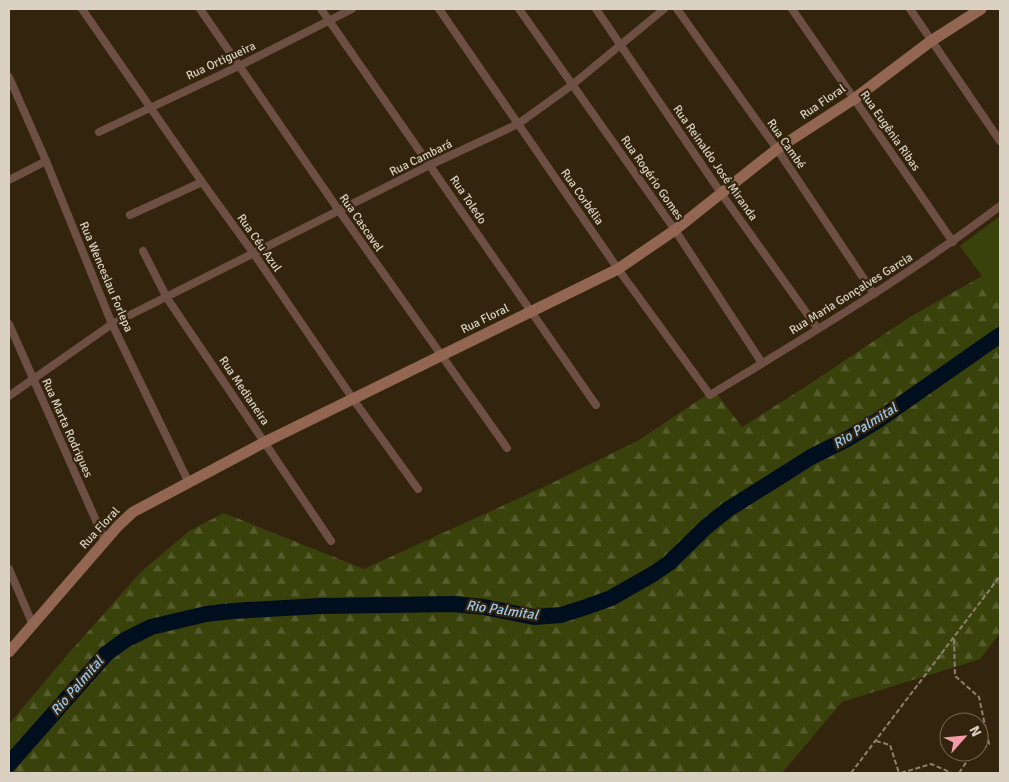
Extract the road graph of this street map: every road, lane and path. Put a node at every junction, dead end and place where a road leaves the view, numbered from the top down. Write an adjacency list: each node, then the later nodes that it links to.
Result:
1 (82, 9): 20 (street, Rua Céu Azul)
2 (200, 9): 16 (street, Rua Cascavel)
3 (321, 9): 13 (street, Rua Toledo)
4 (352, 9): 13 (street, Rua Ortigueira)
5 (439, 9): 21 (street, Rua Corbélia)
6 (519, 9): 18 (street, Rua Rogério Gomes)
7 (596, 9): 15 (street, Rua Reinaldo José Miranda)
8 (664, 9): 15 (street, Rua Cambará)
9 (677, 9): 24 (street, Rua Cambé)
10 (792, 9): 19 (street, Rua Eugênia Ribas)
11 (910, 9): 14 (street)
12 (981, 9): 14 (street, Rua Floral)
13 (329, 20): 16 (street, Rua Ortigueira); 26 (street, Rua Toledo)
14 (931, 40): 19 (street, Rua Floral); 23 (street)
15 (621, 45): 18 (street, Rua Cambará); 29 (street, Rua Reinaldo José Miranda)
16 (239, 66): 20 (street, Rua Ortigueira); 31 (street, Rua Cascavel)
17 (9, 77): 25 (street, Rua Wenceslau Forlepa)
18 (572, 85): 21 (street, Rua Cambará); 33 (street, Rua Rogério Gomes)
19 (854, 98): 24 (street, Rua Floral); 34 (street, Rua Eugênia Ribas)
20 (150, 107): 22 (street, Rua Ortigueira); 28 (street, Rua Céu Azul)
21 (518, 124): 26 (street, Rua Cambará); 37 (street, Rua Corbélia)
22 (99, 132)
23 (1000, 141)
24 (777, 149): 29 (street, Rua Floral); 38 (street, Rua Cambé)
25 (46, 161): 27 (street); 42 (street, Rua Wenceslau Forlepa)
26 (430, 165): 31 (street, Rua Cambará); 40 (street, Rua Toledo)
27 (9, 180)
28 (202, 182): 32 (street); 36 (street, Rua Céu Azul)
29 (721, 193): 33 (street, Rua Floral); 43 (street, Rua Reinaldo José Miranda)
30 (1000, 206): 34 (street, Rua Maria Gonçalves Garcia)
31 (340, 212): 36 (street, Rua Cambará); 44 (street, Rua Cascavel)
32 (130, 216)
33 (674, 230): 37 (street, Rua Floral); 45 (street, Rua Rogério Gomes)
34 (953, 242): 38 (street, Rua Maria Gonçalves Garcia)
35 (143, 251): 39 (street, Rua Medianeira)
36 (254, 254): 39 (street, Rua Cambará); 49 (street, Rua Céu Azul)
37 (618, 269): 40 (street, Rua Floral); 47 (street, Rua Corbélia)
38 (874, 294): 43 (street, Rua Maria Gonçalves Garcia)
39 (168, 298): 42 (street, Rua Cambará); 51 (street, Rua Medianeira)
40 (531, 312): 44 (street, Rua Floral); 50 (street, Rua Toledo)
41 (9, 324): 46 (street, Rua Marta Rodrigues)
42 (112, 324): 46 (street, Rua Cambará); 53 (street, Rua Wenceslau Forlepa)
43 (818, 329): 45 (street, Rua Maria Gonçalves Garcia)
44 (441, 355): 49 (street, Rua Floral); 52 (street, Rua Cascavel)
45 (762, 363): 47 (street, Rua Maria Gonçalves Garcia)
46 (33, 379): 48 (street, Rua Cambará); 56 (street, Rua Marta Rodrigues)
47 (710, 394)
48 (9, 396)
49 (353, 400): 51 (street, Rua Floral); 54 (street, Rua Céu Azul)
50 (596, 405)
51 (265, 442): 53 (street, Rua Floral); 55 (street, Rua Medianeira)
52 (507, 448)
53 (189, 483): 56 (street, Rua Floral)
54 (418, 488)
55 (332, 541)
56 (105, 542): 59 (street, Rua Floral)
57 (9, 569): 59 (street)
58 (1000, 576): 60 (path)
59 (33, 625): 61 (street, Rua Floral)
60 (954, 639): 62 (path); 63 (path)
61 (9, 652)
62 (981, 712)
63 (876, 741): 65 (path); 66 (path)
64 (966, 762): 68 (path)
65 (851, 773)
66 (901, 773): 67 (path)
67 (952, 773)
68 (959, 773)

